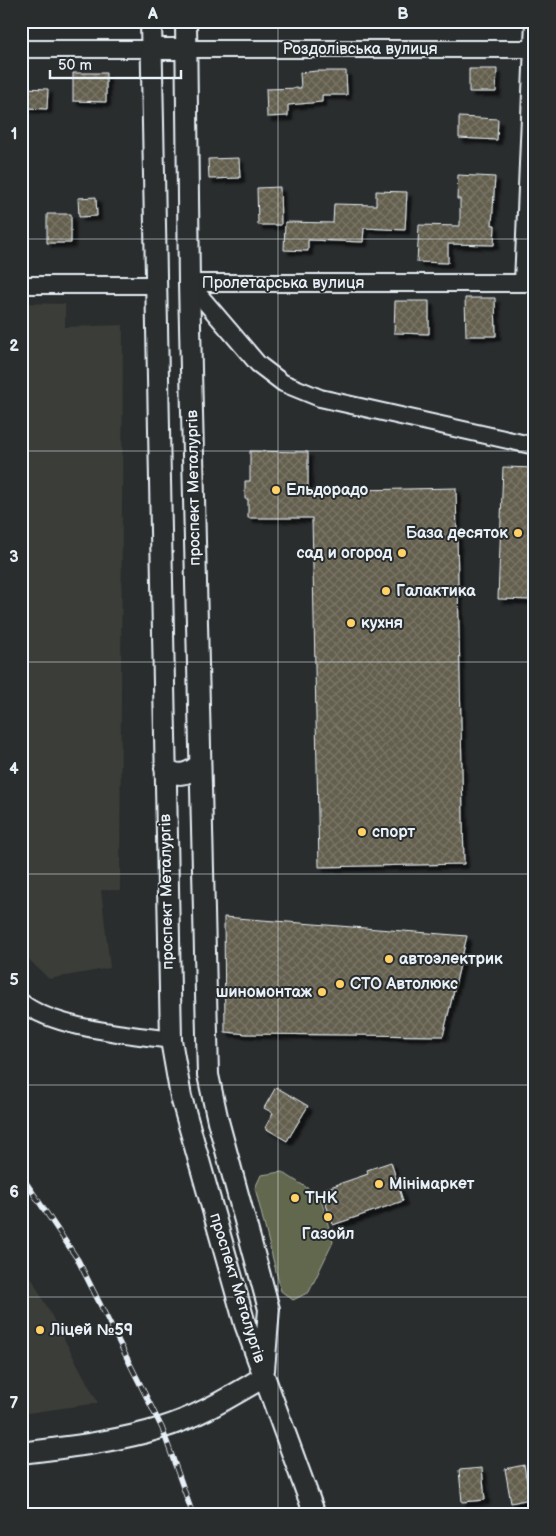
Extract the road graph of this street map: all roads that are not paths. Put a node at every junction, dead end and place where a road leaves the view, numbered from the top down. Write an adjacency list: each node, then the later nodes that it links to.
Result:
1 (151, 21): 5 (street, проспект Металургів)
2 (186, 21): 6 (street, проспект Металургів)
3 (534, 21): 7 (street)
4 (21, 49): 5 (street)
5 (151, 49): 6 (street); 11 (street, проспект Металургів)
6 (186, 49): 7 (street, Роздолівська вулиця); 8 (street, проспект Металургів)
7 (534, 49): 9 (street)
8 (189, 283): 9 (street, Пролетарська вулиця); 11 (street); 12 (street, Пролетарська вулиця); 13 (street, проспект Металургів)
9 (529, 283)
10 (21, 285): 11 (street)
11 (156, 285): 14 (street, проспект Металургів)
12 (535, 446)
13 (199, 765): 14 (street); 17 (street, проспект Металургів)
14 (165, 768): 16 (street, проспект Металургів)
15 (21, 1002): 16 (street)
16 (171, 1040): 17 (street, проспект Металургів)
17 (264, 1377): 18 (street); 19 (street)
18 (21, 1453)
19 (315, 1515)

